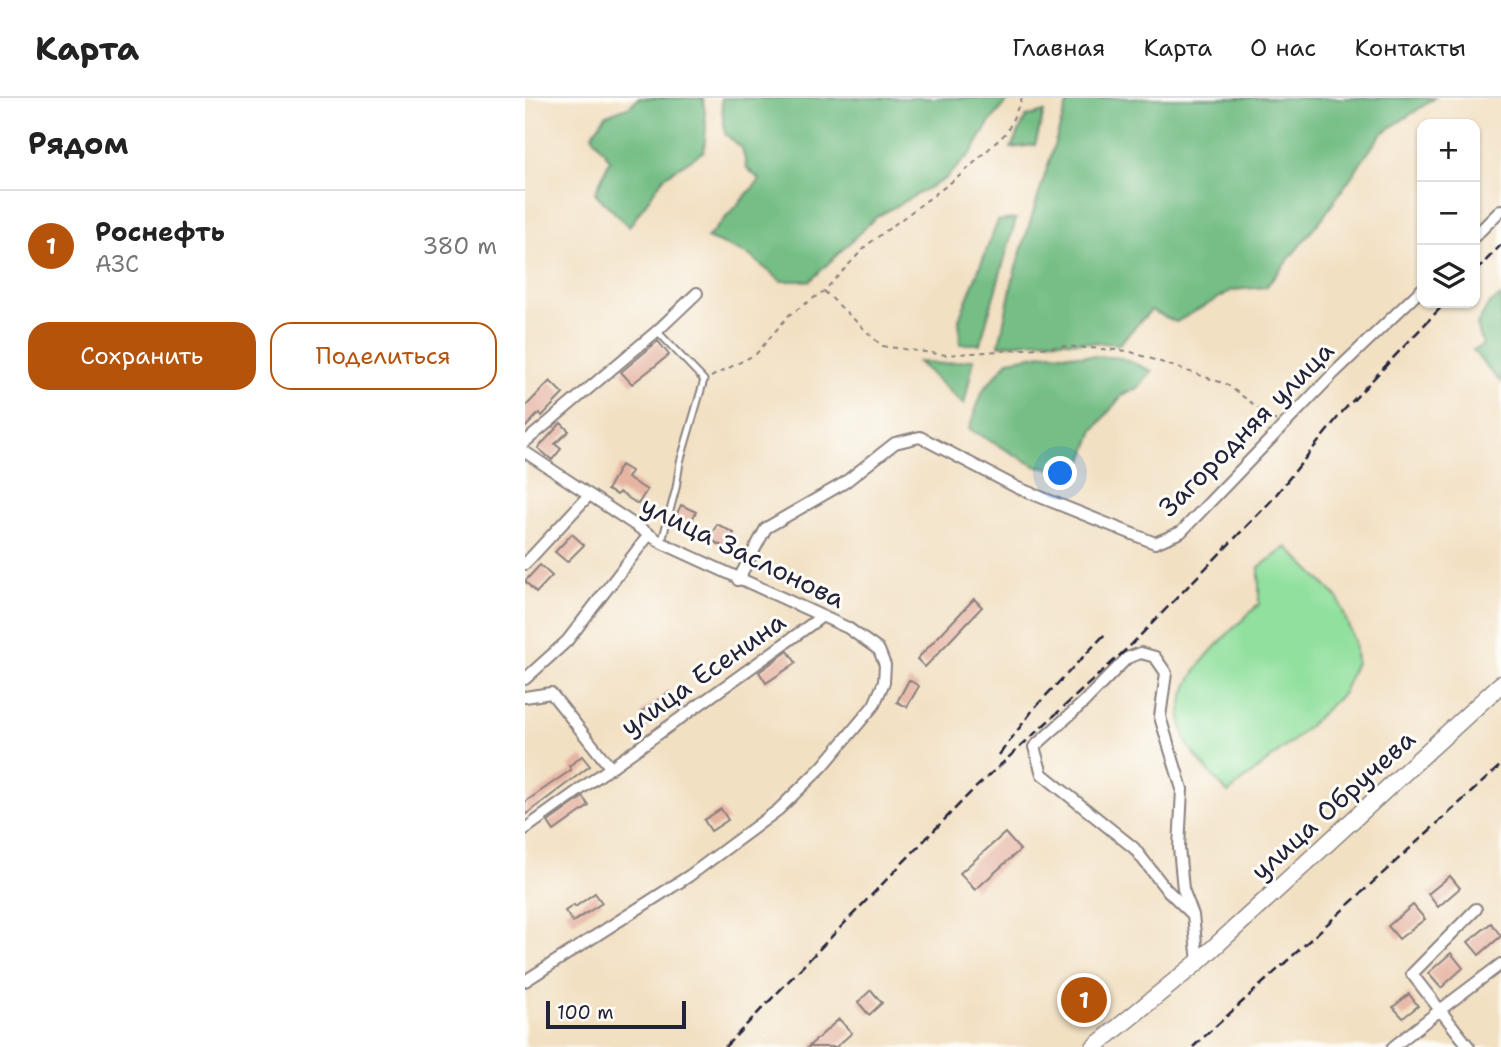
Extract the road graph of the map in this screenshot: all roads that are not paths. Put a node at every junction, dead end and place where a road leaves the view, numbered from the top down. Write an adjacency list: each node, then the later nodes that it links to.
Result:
1 (1501, 210): 2 (street)
2 (1480, 231)
3 (697, 293): 5 (street)
4 (1417, 294): 12 (street, Загородняя улица)
5 (657, 331): 6 (street); 10 (lane)
6 (525, 442)
7 (525, 452): 8 (street, улица Заслонова)
8 (589, 495): 9 (street, улица Заслонова); 11 (street)
9 (647, 536): 10 (street, улица Заслонова); 14 (street)
10 (662, 544): 12 (street, улица Заслонова)
11 (525, 564)
12 (737, 580): 13 (street, улица Заслонова)
13 (821, 617): 17 (street, улица Есенина); 23 (street, улица Заслонова)
14 (525, 678)
15 (1501, 684): 21 (street, улица Обручева)
16 (525, 696): 17 (street)
17 (610, 767): 18 (street, улица Есенина)
18 (525, 829)
19 (1476, 909): 24 (street)
20 (1193, 915): 20 (street); 21 (street)
21 (1198, 962): 25 (street, улица Обручева)
22 (1501, 964): 24 (street)
23 (525, 981)
24 (1440, 1010): 26 (street); 27 (street)
25 (1094, 1047)
26 (1392, 1047)
27 (1469, 1047)

